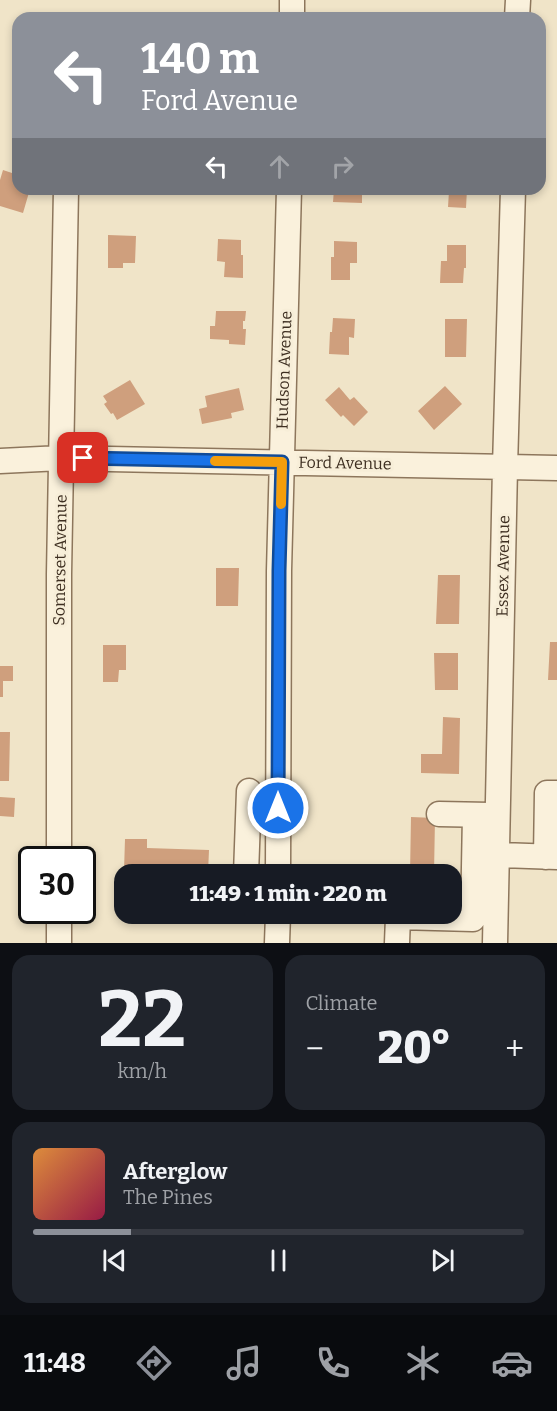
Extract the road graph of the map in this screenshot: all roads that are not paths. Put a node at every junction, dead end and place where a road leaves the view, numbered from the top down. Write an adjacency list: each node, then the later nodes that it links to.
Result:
1 (66, 195): 4 (street, Somerset Avenue)
2 (289, 195): 6 (street, Hudson Avenue)
3 (513, 195): 7 (street, Essex Avenue)
4 (61, 458): 5 (street, Ford Avenue); 6 (street, Ford Avenue); 13 (street, Somerset Avenue)
5 (0, 461)
6 (282, 462): 7 (street, Ford Avenue); 10 (street, Hudson Avenue)
7 (505, 467): 8 (street, Ford Avenue); 12 (street, Essex Avenue)
8 (557, 468)
9 (557, 793): 15 (street)
10 (278, 808): 16 (street); 17 (street, Hudson Avenue)
11 (439, 814): 12 (street)
12 (487, 815): 14 (street, Essex Avenue); 22 (street)
13 (59, 846)
14 (497, 855): 15 (street); 23 (street, Essex Avenue)
15 (551, 857)
16 (246, 864)
17 (278, 864)
18 (59, 924): 20 (street)
19 (278, 924): 21 (street)
20 (59, 943)
21 (278, 943)
22 (397, 943)
23 (495, 943)

